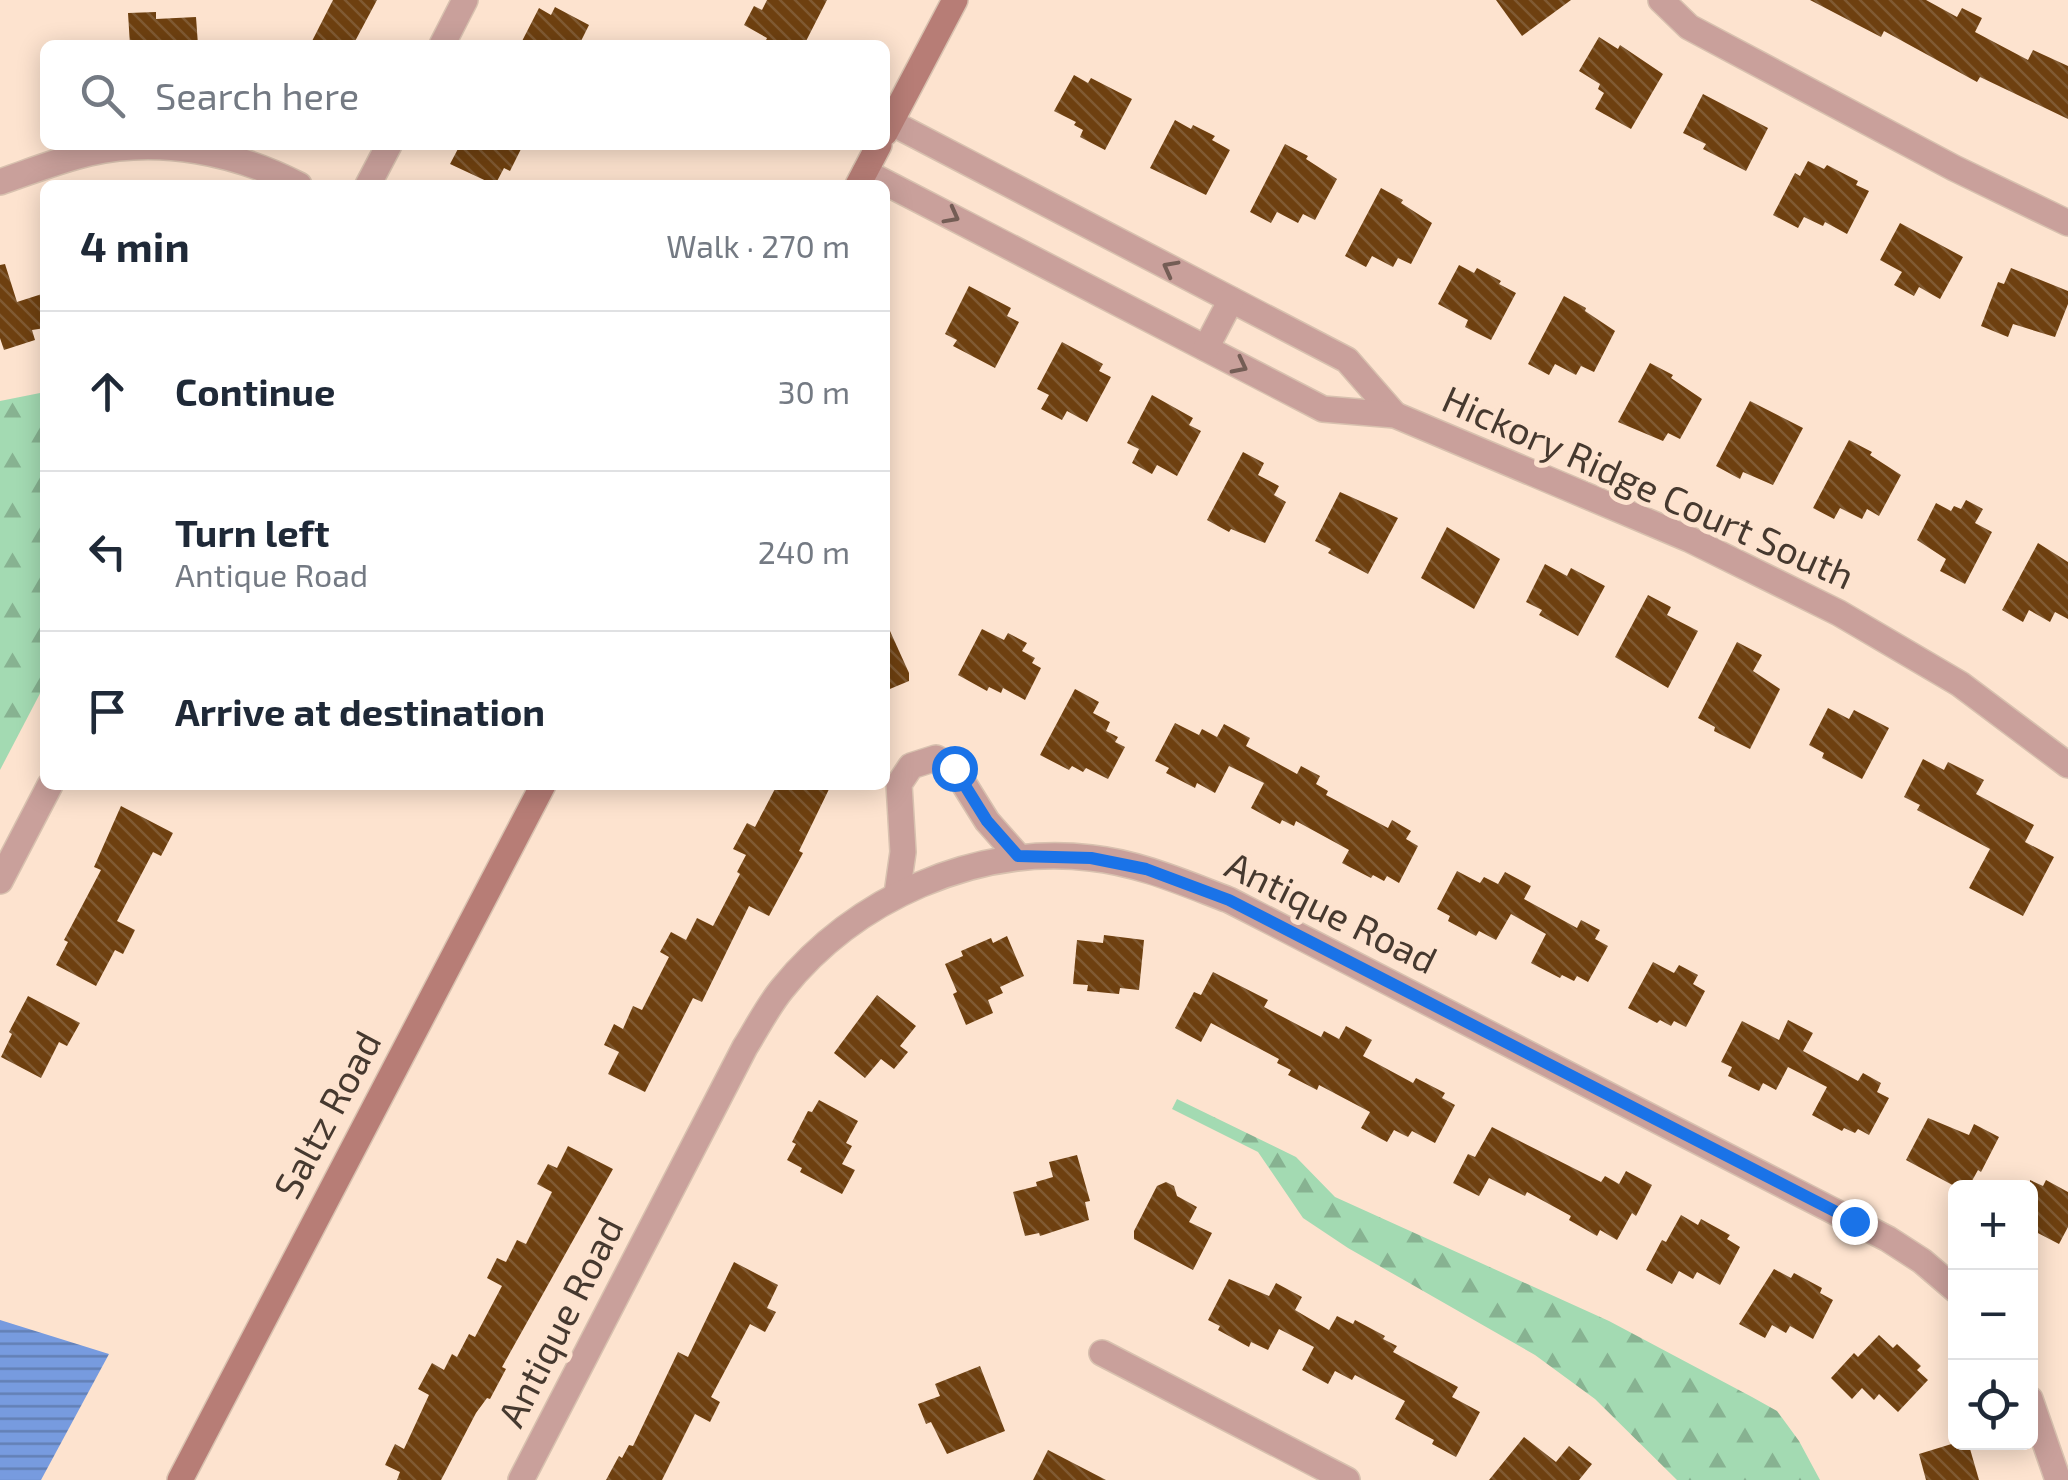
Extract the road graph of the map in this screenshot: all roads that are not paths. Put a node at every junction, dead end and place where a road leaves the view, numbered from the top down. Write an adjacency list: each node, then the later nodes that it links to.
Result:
1 (466, 0): 4 (street)
2 (954, 0): 5 (street)
3 (1660, 0): 16 (street)
4 (445, 40)
5 (890, 123)
6 (890, 135): 17 (street, Hickory Ridge Court South, one-way to 6)
7 (112, 150): 14 (street)
8 (202, 150): 12 (street)
9 (386, 150): 13 (street)
10 (876, 150): 11 (street)
11 (861, 178)
12 (287, 180)
13 (371, 180)
14 (0, 182)
15 (890, 192): 18 (street, Hickory Ridge Court South, one-way to 18)
16 (2068, 223)
17 (1231, 300): 18 (street); 19 (street, Hickory Ridge Court South)
18 (1206, 348): 19 (street, Hickory Ridge Court South, one-way to 19)
19 (1395, 415): 20 (street, Hickory Ridge Court South)
20 (2068, 765)
21 (47, 790): 24 (street)
22 (541, 790): 30 (street, Saltz Road)
23 (1018, 856): 25 (street, Antique Road); 25 (street); 26 (street, Antique Road)
24 (0, 881)
25 (897, 894): 31 (street, Antique Road)
26 (1948, 1283)
27 (1102, 1353): 32 (street)
28 (2038, 1419): 29 (street)
29 (2061, 1476)
30 (180, 1480)
31 (521, 1480)
32 (1347, 1480)

